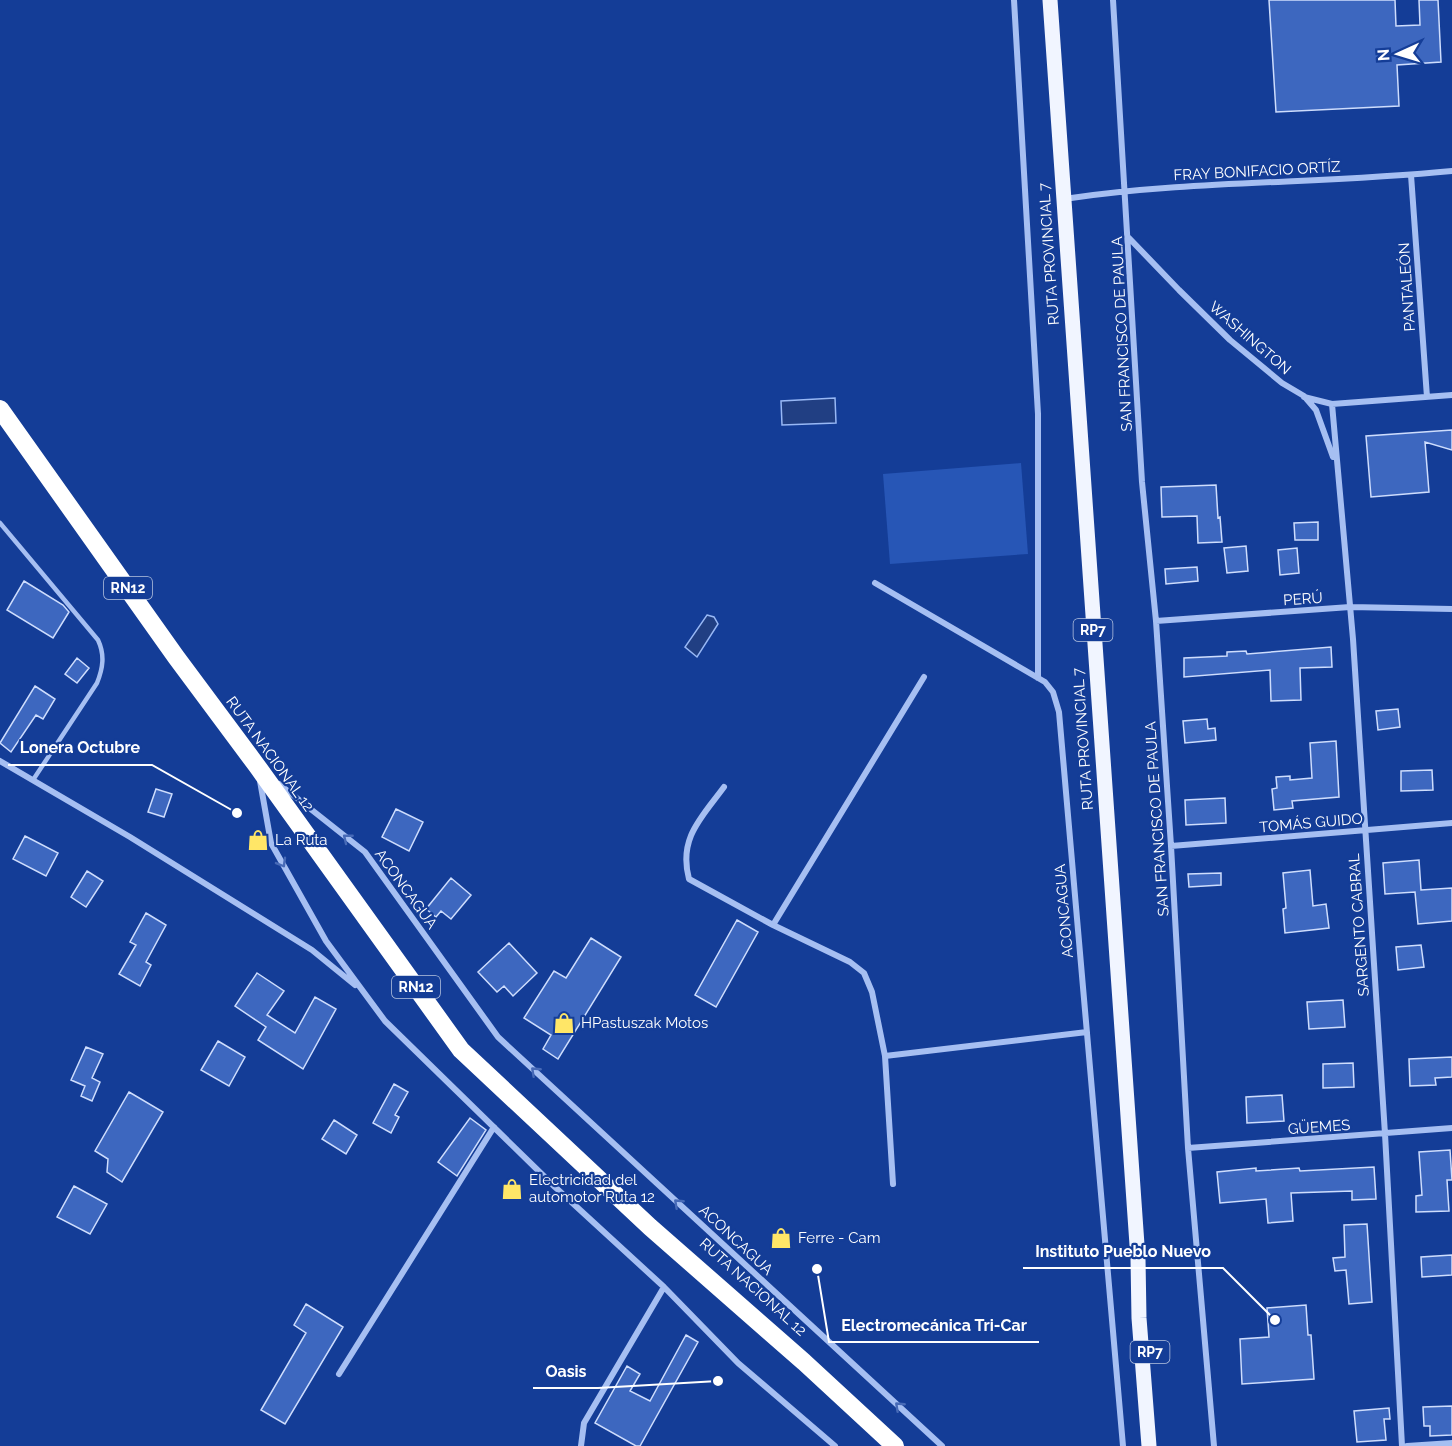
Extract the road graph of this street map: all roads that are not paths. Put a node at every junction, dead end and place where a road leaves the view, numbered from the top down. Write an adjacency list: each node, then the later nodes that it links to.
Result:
1 (1014, 0): 21 (street)
2 (1050, 0): 7 (main road, RUTA PROVINCIAL 7 / RP7)
3 (1113, 0): 6 (street, SAN FRANCISCO DE PAULA)
4 (1452, 171): 5 (street, FRAY BONIFACIO ORTÍZ)
5 (1411, 175): 6 (street, FRAY BONIFACIO ORTÍZ); 11 (street, PANTALEÓN)
6 (1123, 190): 7 (street, FRAY BONIFACIO ORTÍZ); 8 (street, SAN FRANCISCO DE PAULA)
7 (1063, 199): 39 (main road, RUTA PROVINCIAL 7 / RP7)
8 (1129, 237): 10 (street, WASHINGTON); 19 (street, SAN FRANCISCO DE PAULA)
9 (1452, 395): 11 (street)
10 (1304, 396): 12 (street); 14 (street, WASHINGTON)
11 (1427, 397): 12 (street)
12 (1332, 404): 14 (street, SARGENTO CABRAL)
13 (0, 409): 23 (highway, RUTA NACIONAL 12 / RN12)
14 (1336, 467): 17 (street, SARGENTO CABRAL)
15 (0, 524): 24 (lane)
16 (875, 583): 21 (street, ACONCAGUA)
17 (1350, 607): 18 (street, PERÚ); 19 (street, PERÚ); 27 (street, SARGENTO CABRAL)
18 (1452, 609)
19 (1155, 621): 28 (street, SAN FRANCISCO DE PAULA)
20 (924, 677): 29 (street)
21 (1038, 678): 31 (street, ACONCAGUA)
22 (0, 760): 24 (street)
23 (257, 766): 30 (street, one-way to 30); 37 (highway, RUTA NACIONAL 12 / RN12); 48 (street, ACONCAGUA, one-way to 23)
24 (33, 780): 30 (street)
25 (724, 787): 29 (street)
26 (1452, 824): 27 (street, TOMÁS GUIDO)
27 (1365, 831): 28 (street, TOMÁS GUIDO); 35 (street, SARGENTO CABRAL)
28 (1172, 846): 36 (street, SAN FRANCISCO DE PAULA)
29 (773, 925): 32 (street)
30 (362, 991): 33 (street)
31 (1087, 1032): 32 (street); 42 (street, ACONCAGUA)
32 (885, 1056): 38 (street)
33 (494, 1127): 40 (street); 41 (street)
34 (1452, 1128): 35 (street, GÜEMES)
35 (1385, 1134): 36 (street, GÜEMES); 54 (street, SARGENTO CABRAL)
36 (1188, 1148): 53 (street, SAN FRANCISCO DE PAULA)
37 (603, 1183): 46 (highway, RUTA NACIONAL 12 / RN12); 47 (highway, RUTA NACIONAL 12 / RN12)
38 (893, 1184)
39 (1138, 1259): 51 (main road, RUTA PROVINCIAL 7 / RP7); 52 (main road, RUTA PROVINCIAL 7 / RP7)
40 (664, 1287): 44 (street); 45 (street)
41 (339, 1374)
42 (1122, 1437): 49 (street, ACONCAGUA); 50 (street)
43 (1452, 1443): 55 (street)
44 (582, 1445)
45 (835, 1446)
46 (895, 1446)
47 (903, 1446)
48 (942, 1446)
49 (1123, 1446)
50 (1130, 1446)
51 (1149, 1446)
52 (1158, 1446)
53 (1214, 1446)
54 (1402, 1446)
55 (1407, 1446)

